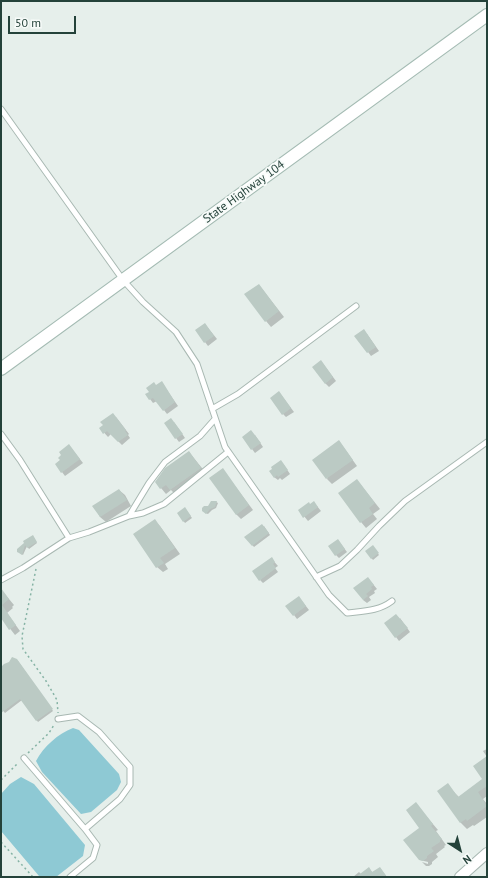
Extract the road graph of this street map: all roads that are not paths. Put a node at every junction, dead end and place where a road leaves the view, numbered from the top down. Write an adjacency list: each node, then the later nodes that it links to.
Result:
1 (487, 15): 3 (main road, State Highway 104)
2 (1, 109): 3 (lane)
3 (124, 280): 5 (main road, State Highway 104); 6 (lane)
4 (356, 306): 6 (lane)
5 (1, 369)
6 (212, 409): 7 (lane)
7 (215, 419): 10 (lane); 11 (lane)
8 (1, 434): 12 (lane)
9 (487, 442): 13 (lane)
10 (228, 452): 11 (lane); 13 (lane)
11 (129, 516): 12 (lane)
12 (69, 538): 14 (lane)
13 (316, 577): 15 (lane)
14 (1, 580)
15 (392, 601)
16 (58, 718): 18 (lane)
17 (24, 758): 18 (lane)
18 (85, 829): 20 (lane)
19 (487, 853): 21 (street)
20 (70, 877)
21 (460, 877)

